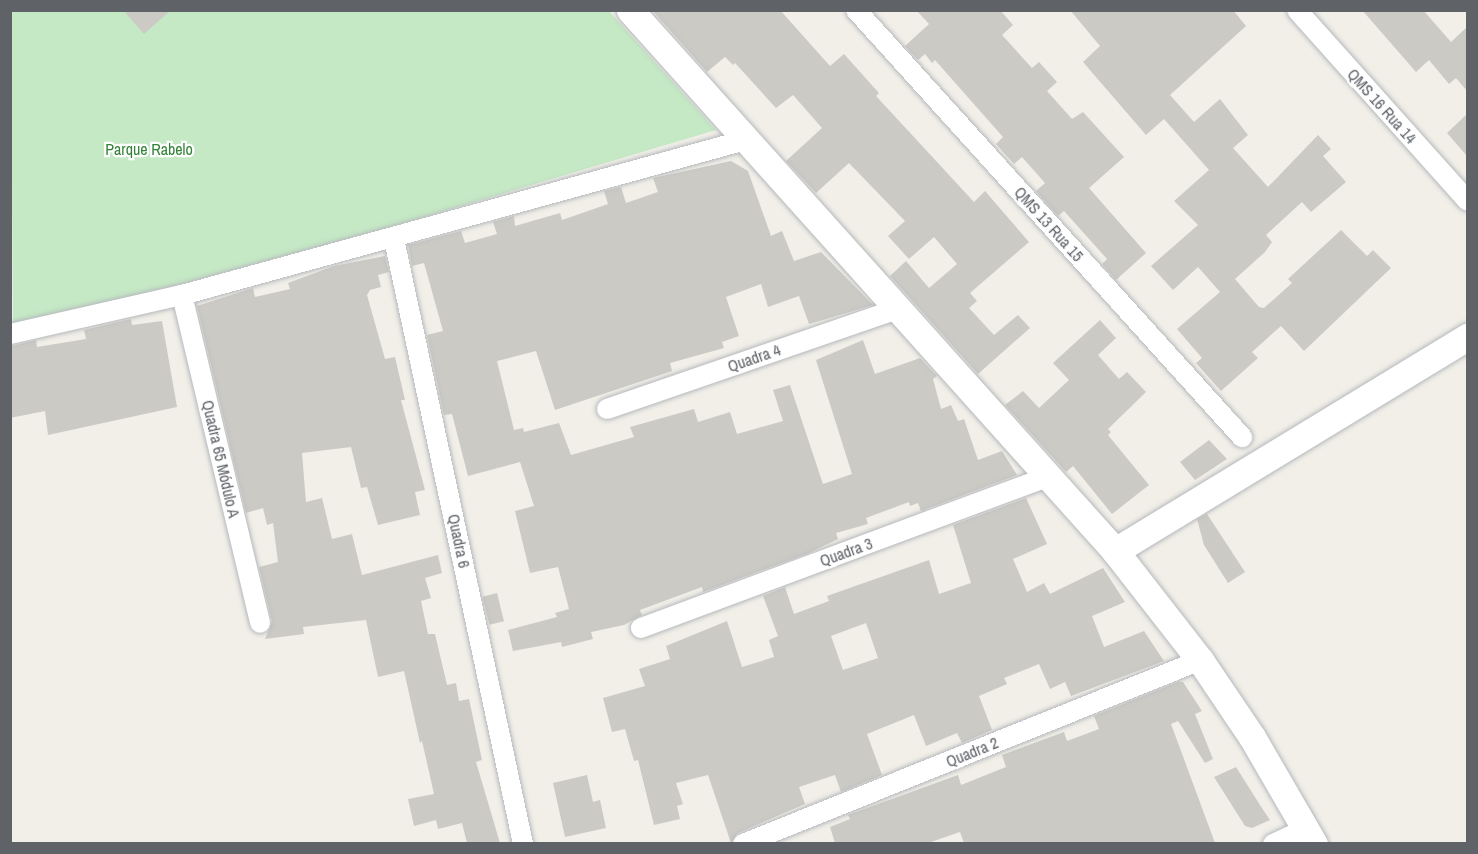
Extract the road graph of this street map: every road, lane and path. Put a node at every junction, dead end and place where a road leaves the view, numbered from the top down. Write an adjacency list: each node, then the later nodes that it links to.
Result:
1 (630, 10): 4 (street)
2 (856, 10): 12 (street, QMS 13 Rua 15)
3 (1297, 10): 5 (street, QMS 16 Rua 14)
4 (749, 139): 6 (street); 8 (street)
5 (1467, 201)
6 (394, 239): 7 (street); 19 (street, Quadra 6)
7 (182, 295): 9 (street); 15 (street, Quadra 65 Módulo A)
8 (901, 308): 11 (street, Quadra 4); 13 (street)
9 (11, 334)
10 (1467, 336): 14 (street)
11 (607, 409)
12 (1242, 437)
13 (1050, 476): 14 (street); 16 (street, Quadra 3)
14 (1115, 551): 17 (street)
15 (260, 623)
16 (641, 628)
17 (1200, 660): 18 (street); 20 (street, Quadra 2)
18 (1310, 836): 21 (street)
19 (523, 843)
20 (743, 843)
21 (1273, 843)

